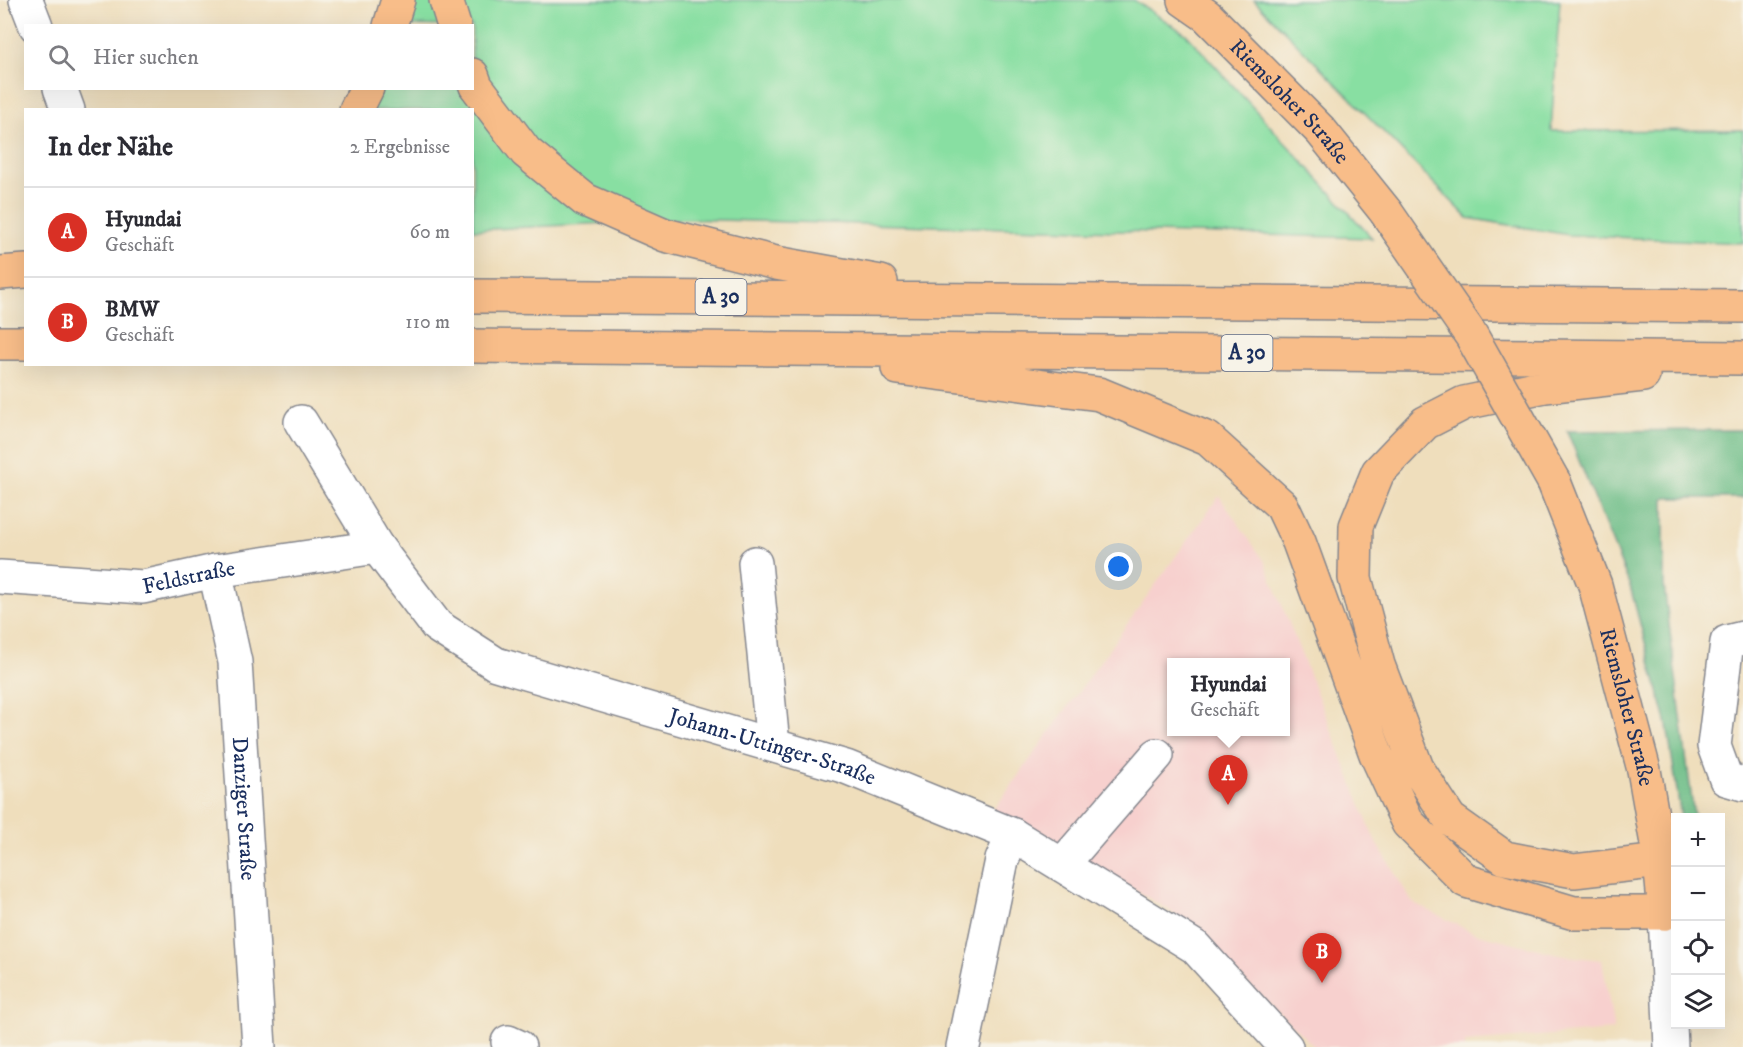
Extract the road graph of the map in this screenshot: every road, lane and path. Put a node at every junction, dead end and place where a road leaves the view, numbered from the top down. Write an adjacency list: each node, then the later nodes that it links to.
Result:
1 (26, 0): 5 (street)
2 (398, 0): 6 (main road)
3 (446, 0): 7 (main road)
4 (1184, 0): 36 (main road, Riemsloher Straße, bridge)
5 (35, 24)
6 (391, 24)
7 (453, 24)
8 (474, 80): 18 (main road)
9 (61, 90): 11 (street)
10 (366, 90): 12 (main road)
11 (67, 108)
12 (357, 108)
13 (24, 271): 14 (main road)
14 (0, 273)
15 (0, 294): 16 (main road)
16 (24, 294)
17 (474, 296): 18 (main road, A 30)
18 (969, 298): 19 (main road, A 30)
19 (1743, 306)
20 (0, 343): 21 (main road)
21 (24, 343)
22 (474, 346): 23 (main road, A 30)
23 (750, 348): 24 (main road, A 30); 38 (main road)
24 (1743, 358)
25 (1743, 363): 36 (main road)
26 (301, 422): 27 (street, Johann-Uttinger-Straße)
27 (377, 547): 29 (street, Feldstraße); 32 (street, Johann-Uttinger-Straße)
28 (755, 563): 32 (street)
29 (215, 572): 30 (street, Feldstraße); 39 (street, Danziger Straße)
30 (0, 577)
31 (1743, 638): 34 (street)
32 (773, 745): 35 (street, Johann-Uttinger-Straße)
33 (1157, 755): 37 (street)
34 (1743, 784)
35 (1013, 835): 37 (street, Johann-Uttinger-Straße); 40 (street)
36 (1660, 861): 38 (main road, Riemsloher Straße)
37 (1062, 865): 41 (street, Johann-Uttinger-Straße)
38 (1665, 913): 42 (street, Riemsloher Straße)
39 (259, 1047)
40 (963, 1047)
41 (1286, 1047)
42 (1671, 1047)

